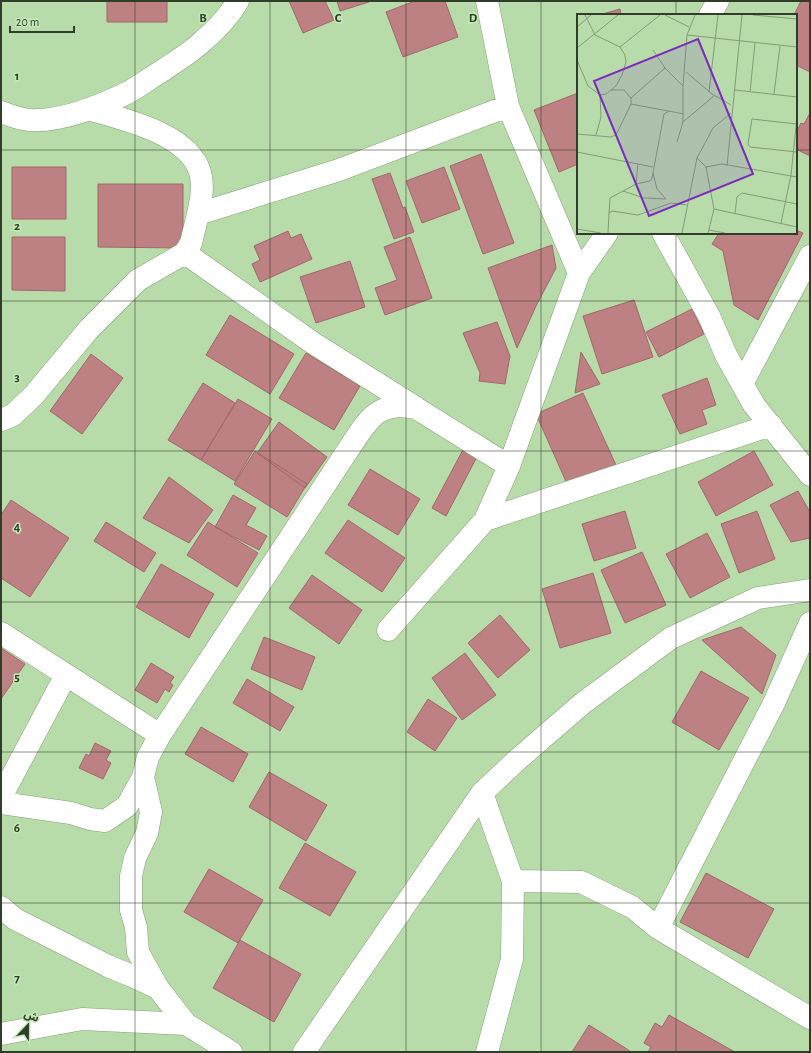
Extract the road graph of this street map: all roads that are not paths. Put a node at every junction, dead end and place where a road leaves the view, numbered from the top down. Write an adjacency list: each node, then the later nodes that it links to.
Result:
1 (238, 1): 6 (street)
2 (487, 1): 5 (street)
3 (718, 1): 4 (street)
4 (711, 14)
5 (508, 106): 8 (street); 13 (street)
6 (88, 109): 7 (street); 8 (street)
7 (1, 112)
8 (198, 214): 11 (street)
9 (606, 234): 13 (street)
10 (664, 234): 14 (street)
11 (185, 253): 15 (street); 16 (street)
12 (810, 256): 14 (street)
13 (579, 274): 18 (street)
14 (742, 384): 17 (street)
15 (416, 408): 18 (street); 26 (street)
16 (1, 420)
17 (771, 425): 19 (street); 20 (street)
18 (509, 466): 20 (street)
19 (810, 475)
20 (485, 520): 23 (street)
21 (810, 590): 28 (street)
22 (810, 623): 33 (street)
23 (388, 630)
24 (1, 633): 25 (street)
25 (66, 675): 26 (street); 29 (street)
26 (160, 735): 27 (street)
27 (143, 776): 30 (street); 34 (street)
28 (482, 793): 31 (street); 39 (street)
29 (1, 797)
30 (1, 803)
31 (513, 881): 33 (street); 40 (street)
32 (1, 907): 34 (street)
33 (658, 928): 35 (street)
34 (158, 988): 36 (street)
35 (810, 1018)
36 (186, 1024): 37 (street); 38 (street)
37 (1, 1034)
38 (232, 1052)
39 (304, 1052)
40 (488, 1052)

